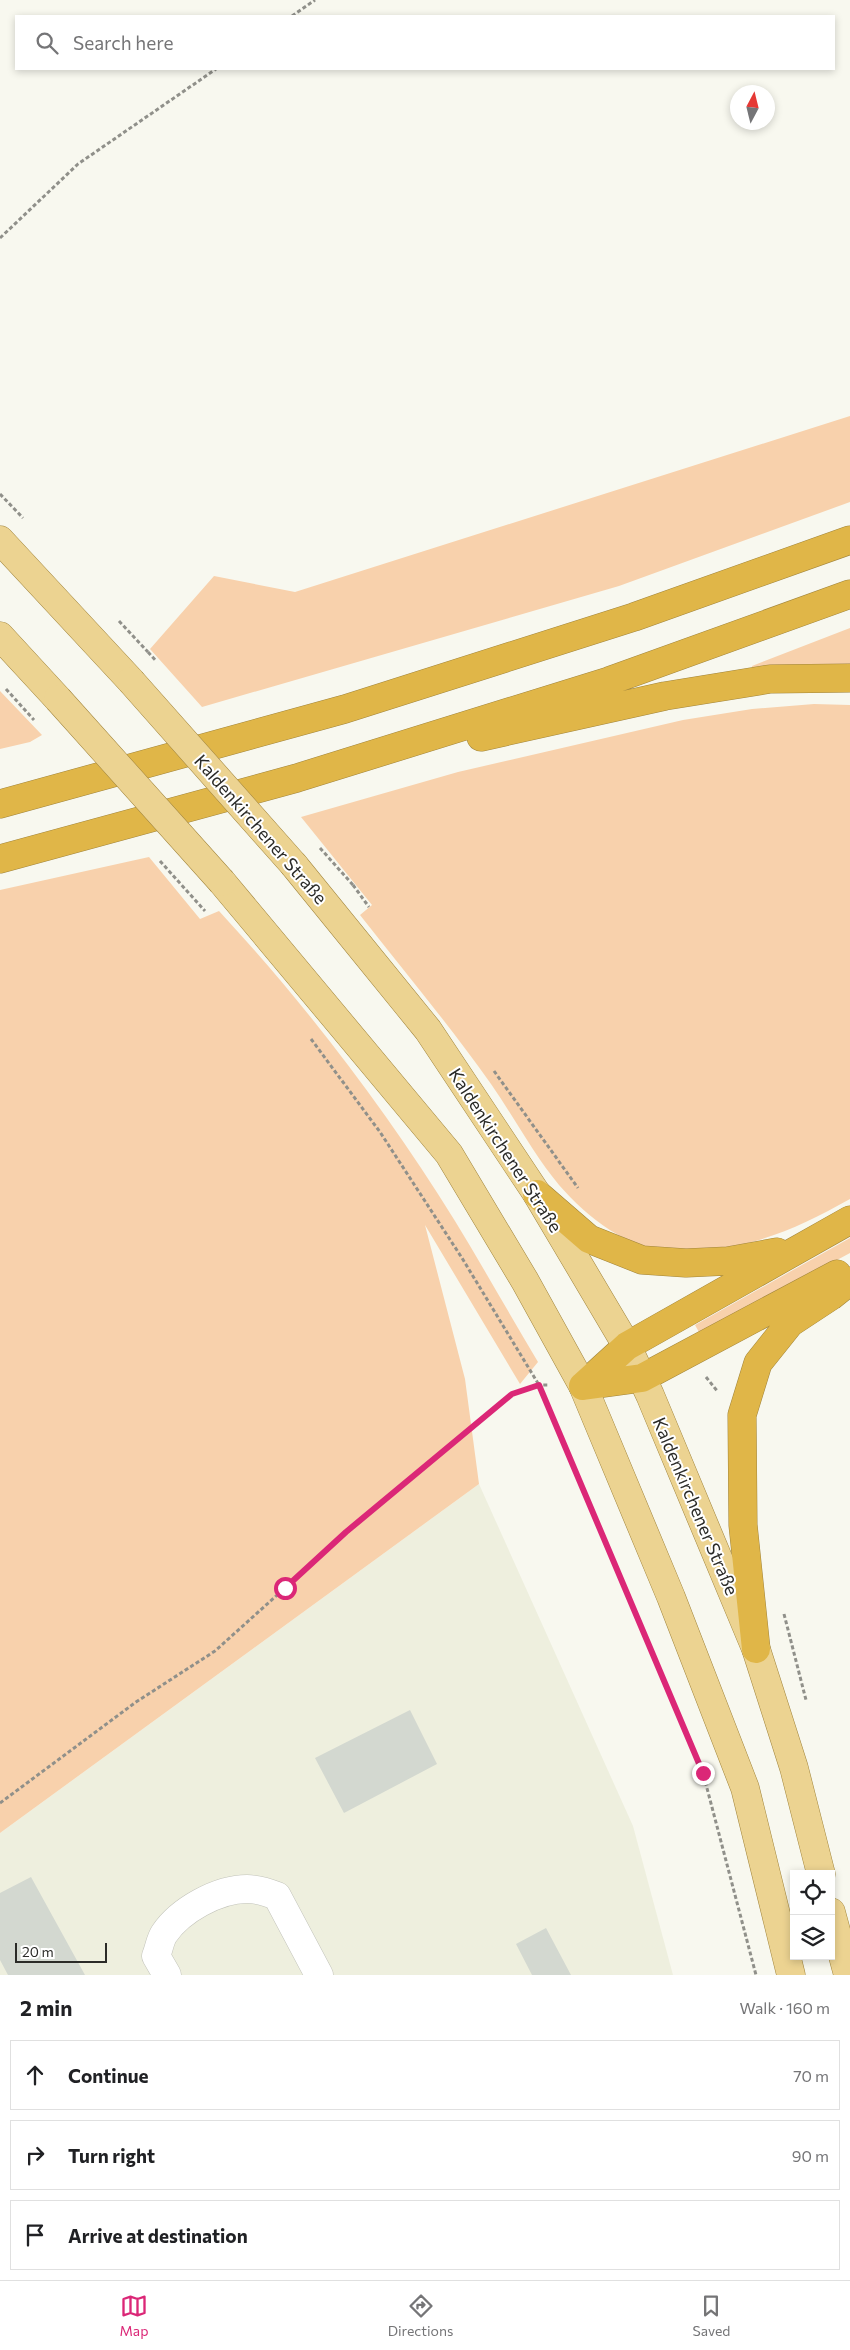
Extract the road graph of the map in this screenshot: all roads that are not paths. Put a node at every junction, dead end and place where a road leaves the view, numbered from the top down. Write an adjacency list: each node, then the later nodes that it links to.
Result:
1 (0, 540): 9 (main road, Kaldenkirchener Straße, bridge)
2 (850, 540): 7 (highway)
3 (850, 594): 6 (highway)
4 (0, 636): 16 (main road, bridge)
5 (850, 678): 6 (highway)
6 (297, 778): 8 (highway)
7 (0, 804)
8 (0, 859)
9 (537, 1194): 11 (highway); 14 (main road, Kaldenkirchener Straße)
10 (850, 1220): 11 (highway)
11 (798, 1248): 14 (highway)
12 (850, 1268): 15 (highway)
13 (850, 1281): 17 (highway)
14 (627, 1346): 15 (main road, Kaldenkirchener Straße); 16 (highway)
15 (642, 1378): 16 (highway); 17 (main road, Kaldenkirchener Straße)
16 (583, 1386): 22 (main road)
17 (756, 1649): 18 (main road, Kaldenkirchener Straße)
18 (820, 1870)
19 (832, 1915): 23 (main road)
20 (167, 1975): 21 (lane)
21 (319, 1975)
22 (791, 1975)
23 (848, 1975)

